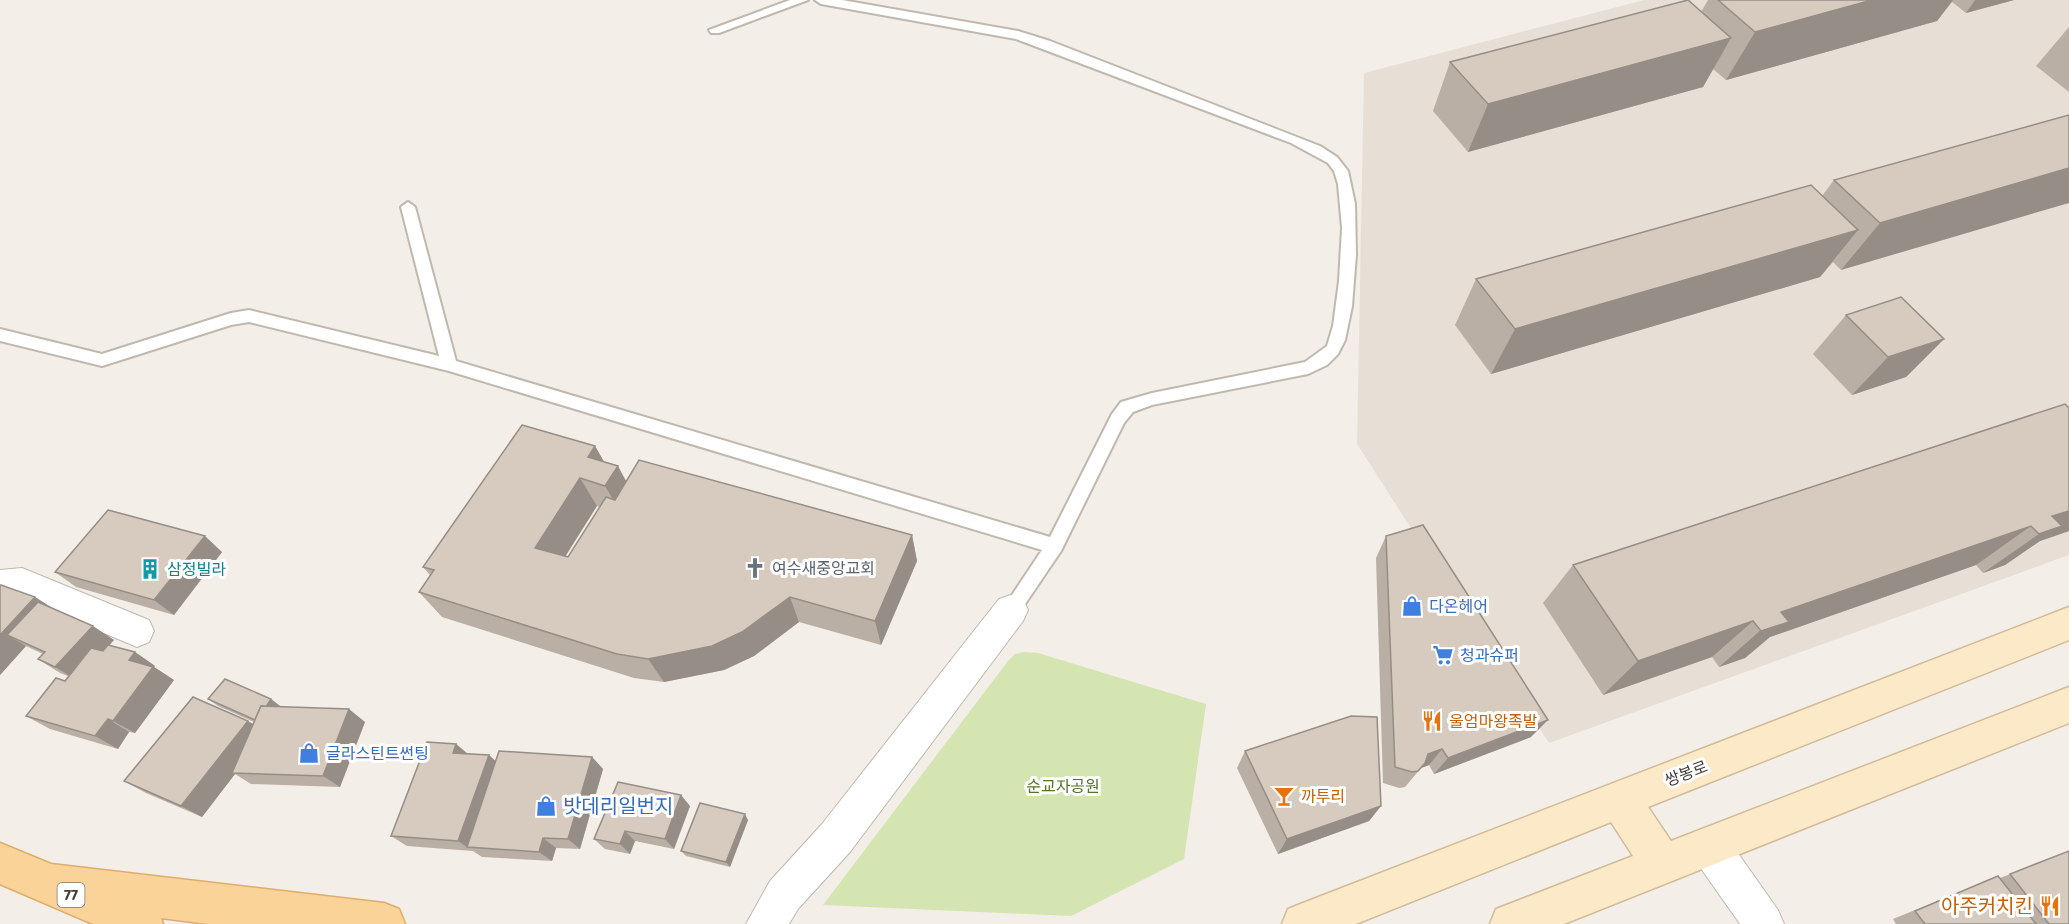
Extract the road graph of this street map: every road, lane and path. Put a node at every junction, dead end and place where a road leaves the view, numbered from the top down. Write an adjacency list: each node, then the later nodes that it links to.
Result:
1 (802, 0): 3 (lane)
2 (821, 0): 7 (lane)
3 (715, 30)
4 (408, 207): 6 (lane)
5 (0, 335): 6 (lane)
6 (449, 365): 7 (lane)
7 (1055, 546): 9 (lane)
8 (0, 585): 11 (street)
9 (1011, 610): 20 (street)
10 (2069, 624): 13 (street, 쌍봉로)
11 (137, 631)
12 (2069, 705): 14 (street)
13 (1619, 799): 16 (street); 21 (street, 쌍봉로)
14 (1709, 846): 16 (street); 23 (street)
15 (0, 863): 17 (main road, 77)
16 (1663, 864): 22 (street)
17 (45, 884): 18 (main road, 77); 19 (main road)
18 (142, 924)
19 (384, 924)
20 (766, 924)
21 (1304, 924)
22 (1511, 924)
23 (1764, 924)

